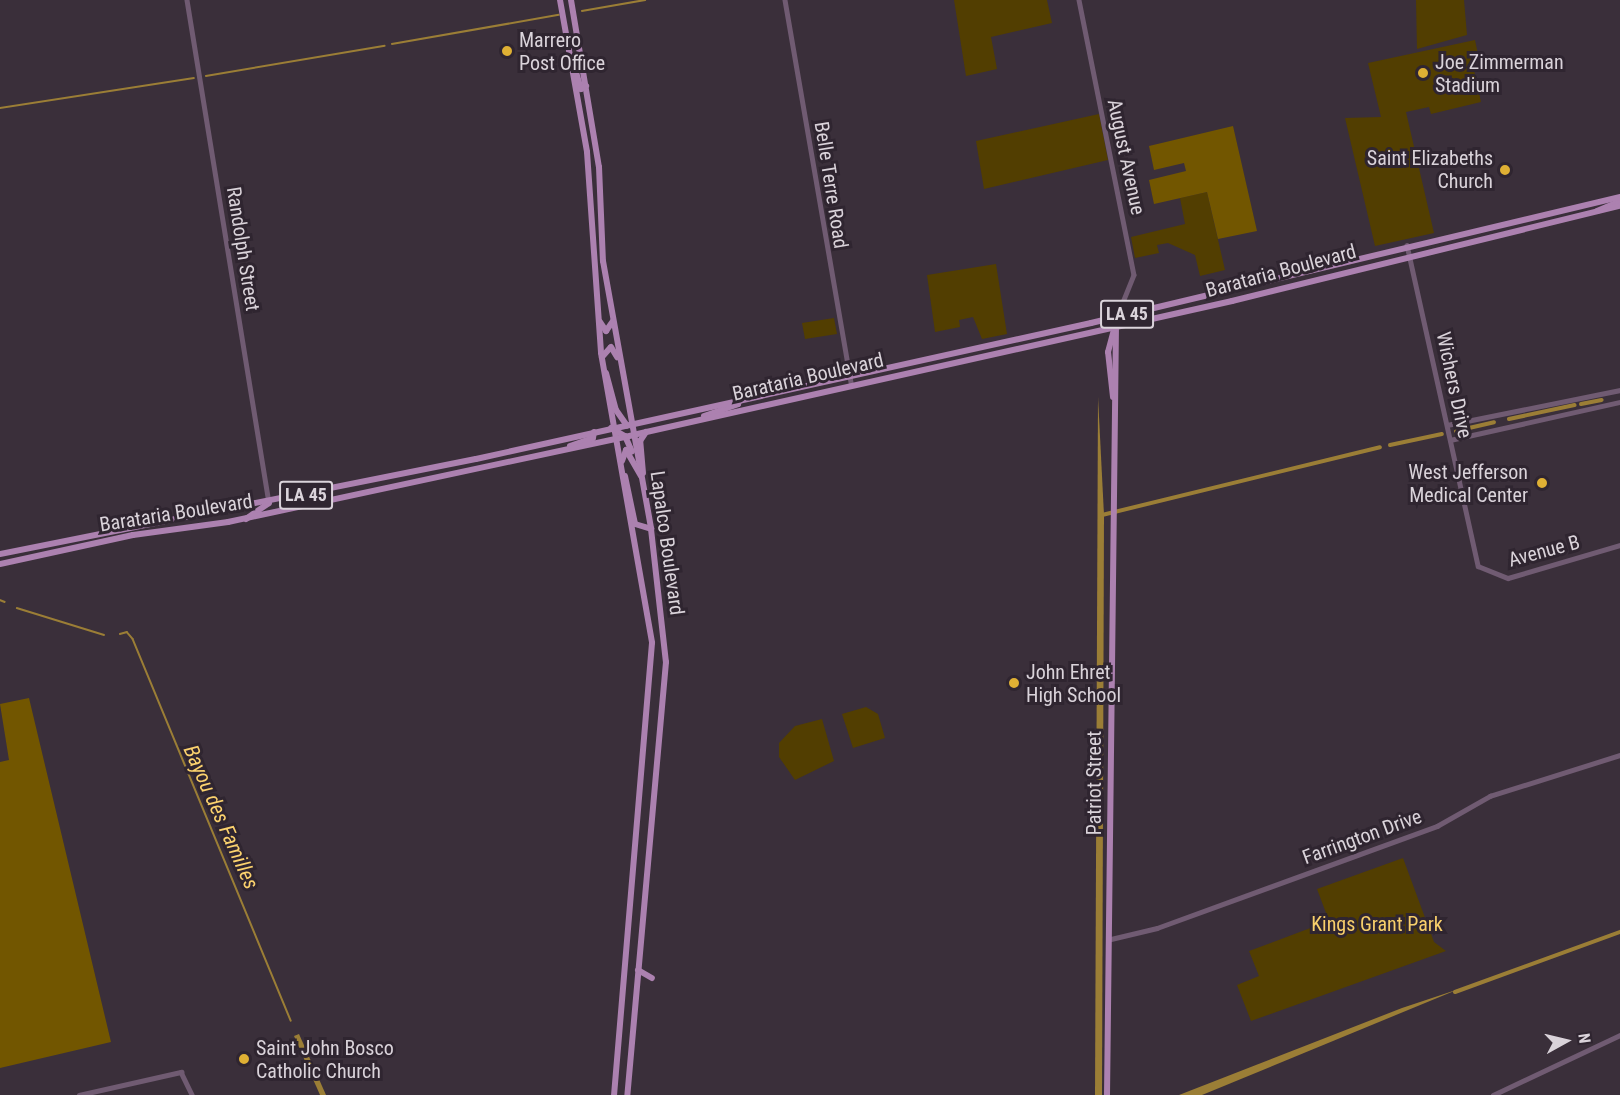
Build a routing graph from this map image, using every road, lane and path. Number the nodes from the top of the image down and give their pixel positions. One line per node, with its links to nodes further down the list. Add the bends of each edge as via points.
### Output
1 (186, 0): 65 (street, Randolph Street)
2 (560, 0): 6 (main road, Lapalco Boulevard)
3 (569, 0): 7 (main road, Lapalco Boulevard)
4 (785, 0): 26 (street, Belle Terre Road)
5 (1079, 0): 14 (street, August Avenue, via 1134,275)
6 (570, 57): 7 (main road, via 581,89); 13 (main road, Lapalco Boulevard, via 587,152)
7 (586, 86): 17 (main road, Lapalco Boulevard)
8 (1620, 199): 10 (main road); 11 (main road, Barataria Boulevard / LA 45)
9 (1620, 206): 10 (main road, Barataria Boulevard / LA 45)
10 (1597, 212): 12 (main road, Barataria Boulevard / LA 45)
11 (1407, 245): 12 (street, Wichers Drive); 15 (main road, Barataria Boulevard / LA 45)
12 (1409, 256): 18 (main road, Barataria Boulevard / LA 45); 39 (street, Wichers Drive)
13 (595, 295): 17 (main road, via 604,331); 23 (main road, Lapalco Boulevard)
14 (1125, 301): 15 (street); 16 (street, August Avenue)
15 (1140, 311): 16 (main road, Barataria Boulevard / LA 45)
16 (1117, 316): 18 (main road, Patriot Street); 21 (main road, Barataria Boulevard / LA 45)
17 (614, 319): 27 (main road, Lapalco Boulevard)
18 (1116, 327): 19 (main road, Barataria Boulevard / LA 45); 20 (main road, Patriot Street); 32 (main road, Patriot Street)
19 (1096, 331): 20 (main road); 24 (main road, Barataria Boulevard / LA 45)
20 (1109, 343): 32 (main road, Patriot Street)
21 (944, 353): 22 (main road, Barataria Boulevard / LA 45); 24 (main road)
22 (935, 355): 25 (main road); 26 (main road, Barataria Boulevard / LA 45)
23 (602, 363): 27 (main road, via 606,349 613,349); 30 (main road); 40 (main road, Lapalco Boulevard)
24 (934, 364): 25 (main road, Barataria Boulevard / LA 45)
25 (926, 366): 28 (main road, Barataria Boulevard / LA 45)
26 (847, 375): 28 (street); 31 (main road, Barataria Boulevard / LA 45)
27 (624, 380): 34 (main road, Lapalco Boulevard)
28 (848, 384): 36 (main road, Barataria Boulevard / LA 45)
29 (1620, 390): 39 (street)
30 (613, 397): 34 (main road, via 621,408); 41 (main road)
31 (749, 397): 33 (main road, Barataria Boulevard / LA 45); 36 (main road)
32 (1113, 398): 93 (main road, Patriot Street)
33 (740, 399): 37 (main road, Barataria Boulevard / LA 45); 38 (main road, via 738,405)
34 (627, 402): 41 (main road, Lapalco Boulevard)
35 (1620, 402): 46 (street)
36 (741, 410): 38 (main road, Barataria Boulevard / LA 45)
37 (687, 411): 41 (main road, Barataria Boulevard / LA 45); 42 (main road, via 653,422)
38 (704, 417): 42 (main road, Barataria Boulevard / LA 45)
39 (1447, 425): 46 (street, Wichers Drive)
40 (612, 428): 41 (main road, Barataria Boulevard / LA 45); 43 (main road, Barataria Boulevard / LA 45); 44 (main road); 45 (main road, Lapalco Boulevard)
41 (632, 429): 42 (main road, Barataria Boulevard / LA 45); 44 (main road, Barataria Boulevard / LA 45); 60 (main road, Lapalco Boulevard)
42 (650, 430): 60 (main road, via 639,441)
43 (594, 432): 47 (main road, Barataria Boulevard / LA 45); 49 (main road)
44 (625, 436): 45 (main road, Barataria Boulevard / LA 45); 57 (main road)
45 (615, 438): 49 (main road, Barataria Boulevard / LA 45); 55 (main road, Lapalco Boulevard)
46 (1450, 440): 78 (street, Wichers Drive)
47 (536, 445): 48 (main road, Barataria Boulevard / LA 45); 51 (main road)
48 (527, 447): 50 (main road, Barataria Boulevard / LA 45); 53 (main road)
49 (568, 448): 51 (main road, Barataria Boulevard / LA 45)
50 (486, 456): 52 (main road, Barataria Boulevard / LA 45); 54 (main road)
51 (527, 458): 53 (main road, Barataria Boulevard / LA 45)
52 (476, 459): 56 (main road); 58 (main road, Barataria Boulevard / LA 45)
53 (518, 459): 54 (main road, Barataria Boulevard / LA 45)
54 (478, 468): 56 (main road, Barataria Boulevard / LA 45)
55 (621, 469): 57 (main road, via 626,450); 64 (main road); 79 (main road, Lapalco Boulevard)
56 (468, 470): 61 (main road, Barataria Boulevard / LA 45)
57 (636, 470): 60 (main road)
58 (414, 471): 59 (main road, Barataria Boulevard / LA 45); 61 (main road)
59 (397, 475): 62 (main road); 63 (main road, Barataria Boulevard / LA 45)
60 (641, 476): 67 (main road, Lapalco Boulevard)
61 (399, 485): 62 (main road, Barataria Boulevard / LA 45)
62 (382, 489): 66 (main road, Barataria Boulevard / LA 45)
63 (329, 490): 65 (main road, Barataria Boulevard / LA 45); 66 (main road)
64 (630, 495): 67 (main road, via 639,522); 71 (main road, via 635,524)
65 (269, 503): 68 (main road); 69 (main road, Barataria Boulevard / LA 45)
66 (314, 503): 68 (main road, Barataria Boulevard / LA 45)
67 (648, 515): 71 (main road, Lapalco Boulevard)
68 (246, 519): 72 (main road, Barataria Boulevard / LA 45)
69 (185, 520): 70 (main road, Barataria Boulevard / LA 45); 72 (main road)
70 (152, 523): 73 (main road); 75 (main road, Barataria Boulevard / LA 45)
71 (651, 529): 80 (main road, Lapalco Boulevard)
72 (162, 531): 73 (main road, Barataria Boulevard / LA 45)
73 (133, 535): 77 (main road, Barataria Boulevard / LA 45)
74 (1620, 545): 78 (street, Avenue B, via 1508,578)
75 (16, 550): 76 (main road, Barataria Boulevard / LA 45); 77 (main road)
76 (0, 554)
77 (1, 564)
78 (1478, 566)
79 (652, 662): 80 (main road, via 659,661); 81 (main road, Lapalco Boulevard)
80 (665, 671): 82 (main road, Lapalco Boulevard)
81 (645, 752): 82 (main road); 84 (main road, Lapalco Boulevard)
82 (659, 752): 85 (main road, Lapalco Boulevard)
83 (1620, 755): 93 (street, Farrington Drive, via 1490,796 1437,826 1157,928)
84 (643, 774): 85 (main road); 87 (main road, Lapalco Boulevard)
85 (657, 775): 86 (main road, Lapalco Boulevard)
86 (652, 818): 87 (main road); 89 (main road, Lapalco Boulevard)
87 (640, 822): 88 (main road, Lapalco Boulevard)
88 (636, 867): 89 (main road); 90 (main road, Lapalco Boulevard)
89 (648, 868): 91 (main road, Lapalco Boulevard)
90 (633, 890): 91 (main road); 92 (main road, Lapalco Boulevard)
91 (644, 905): 92 (main road); 95 (main road, Lapalco Boulevard)
92 (632, 908): 94 (main road, Lapalco Boulevard)
93 (1111, 939): 105 (main road, Patriot Street)
94 (627, 957): 97 (main road, via 629,980); 99 (main road, Lapalco Boulevard)
95 (638, 970): 96 (main road); 97 (main road, Lapalco Boulevard)
96 (652, 978)
97 (638, 981): 98 (main road, Lapalco Boulevard)
98 (636, 990): 99 (main road); 104 (main road, Lapalco Boulevard)
99 (623, 998): 101 (main road, Lapalco Boulevard)
100 (1620, 1035): 106 (street)
101 (614, 1094)
102 (79, 1095): 103 (street, via 181,1072)
103 (192, 1095)
104 (627, 1095)
105 (1107, 1095)
106 (1493, 1095)

